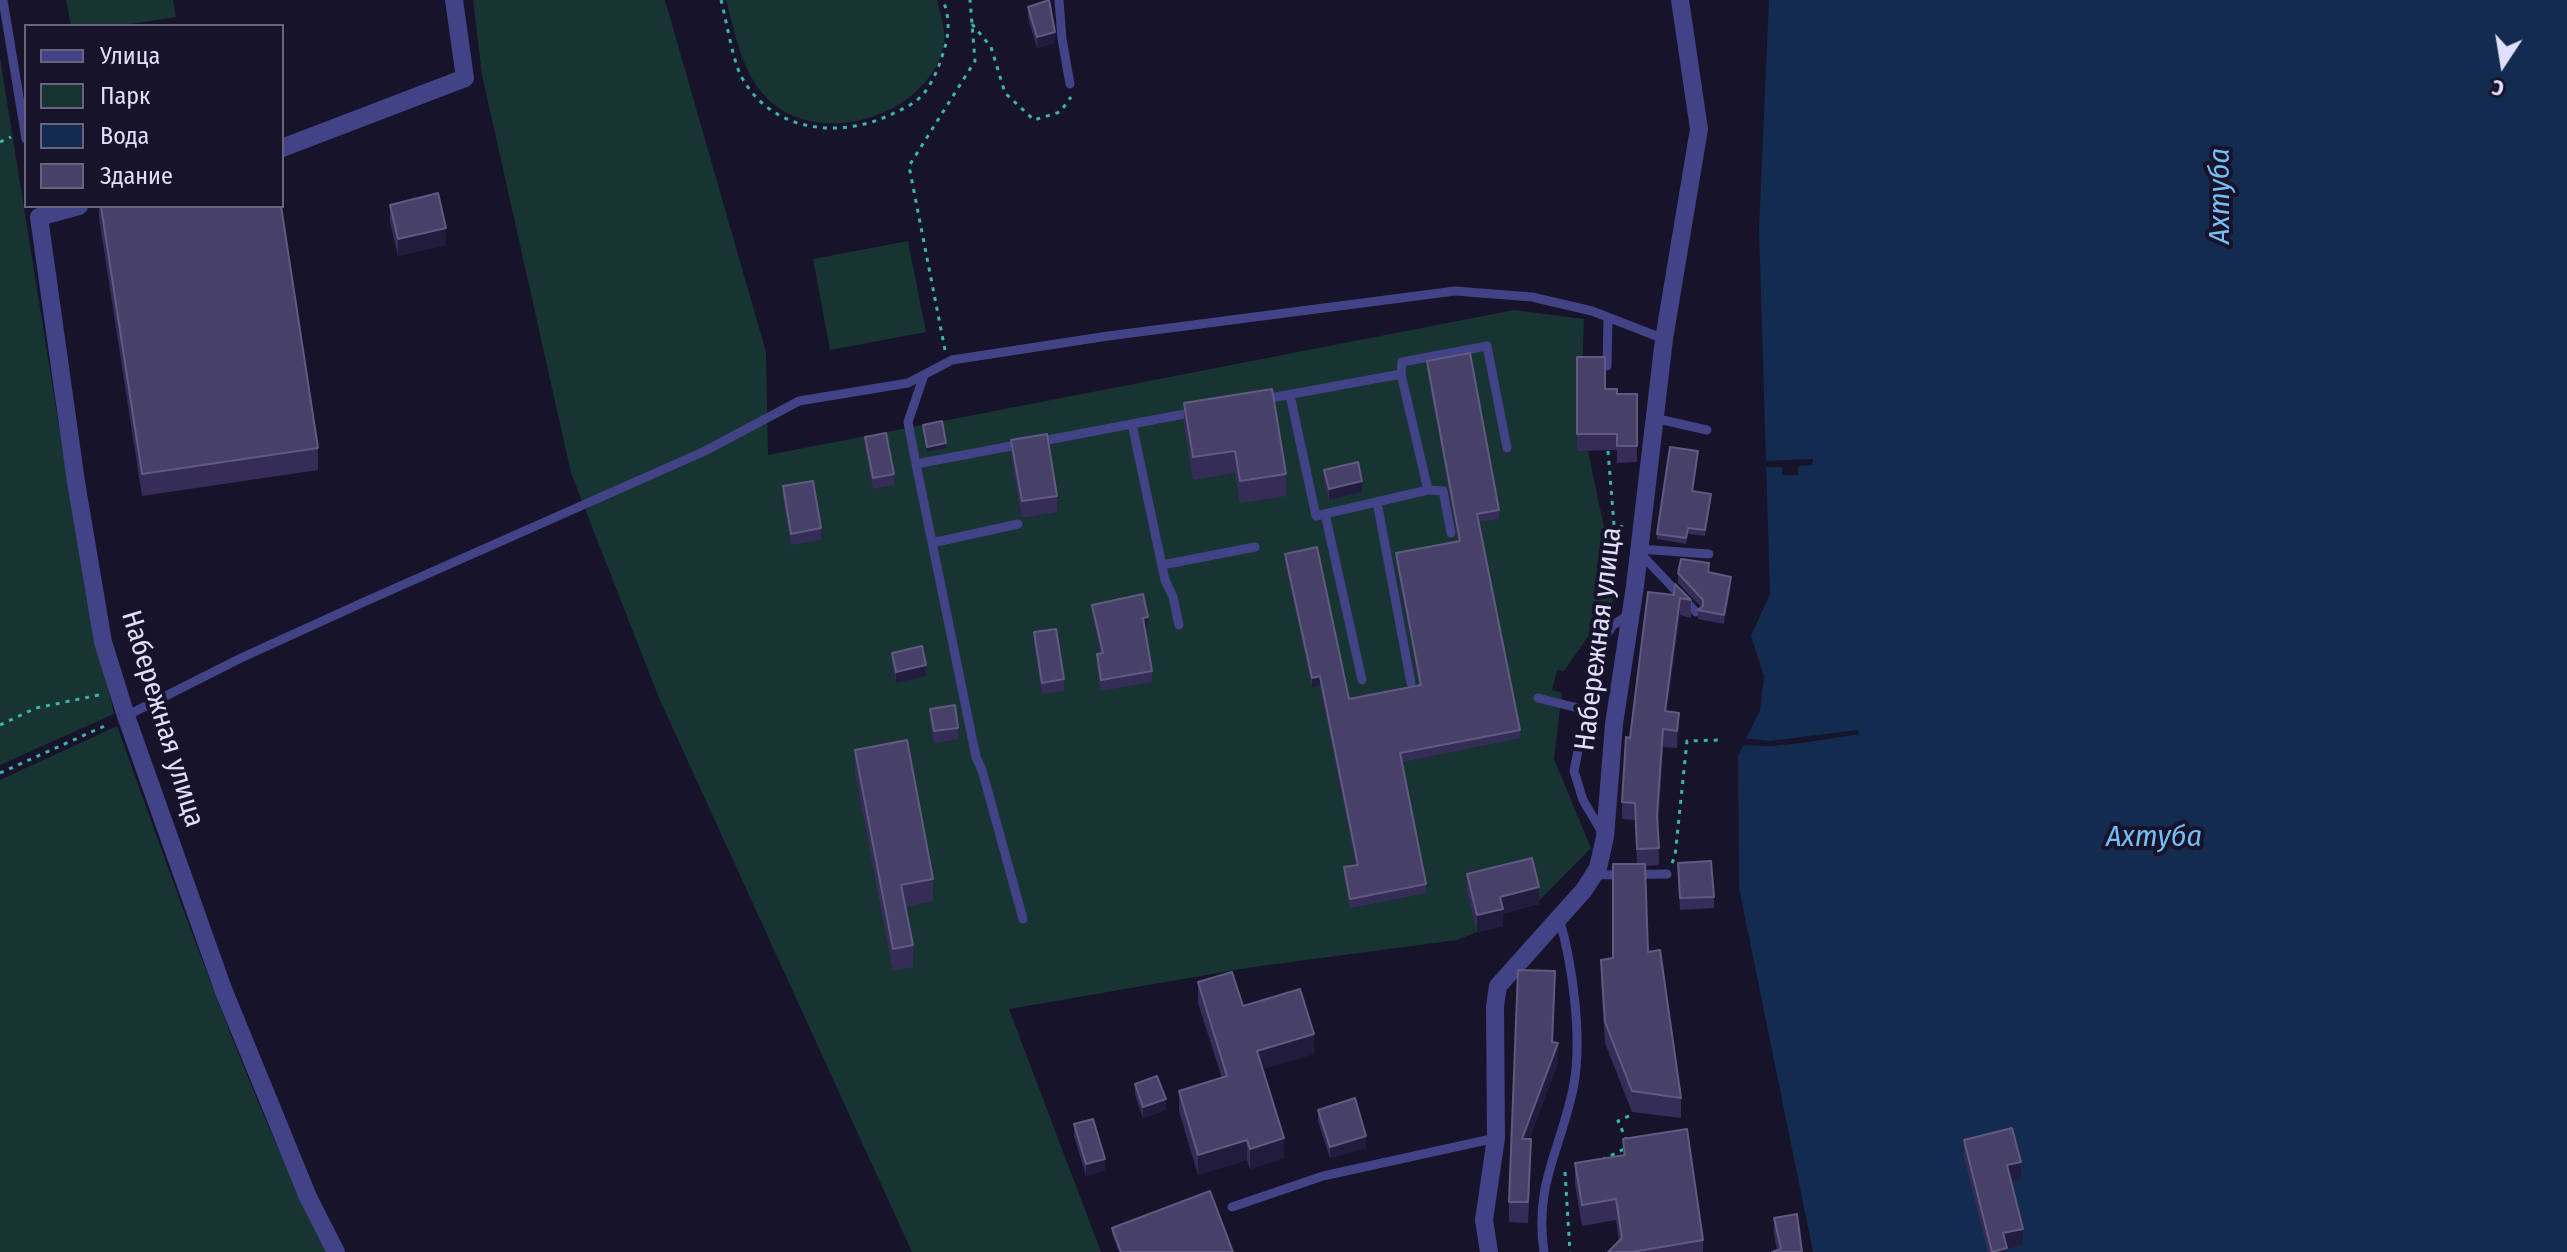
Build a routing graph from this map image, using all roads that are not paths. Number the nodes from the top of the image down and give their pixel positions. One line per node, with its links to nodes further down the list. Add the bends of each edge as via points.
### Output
1 (3, 0): 6 (lane)
2 (454, 0): 7 (street, via 465,78)
3 (1059, 0): 5 (lane)
4 (1680, 0): 11 (street, Набережная улица, via 1699,129)
5 (1070, 84)
6 (24, 127)
7 (284, 147)
8 (65, 208): 9 (street, Набережная улица)
9 (38, 212): 40 (street, Набережная улица, via 103,642)
10 (1608, 318): 11 (lane); 12 (lane); 14 (lane, via 1532,297 1455,291 1026,348 947,363)
11 (1664, 339): 18 (street, Набережная улица)
12 (1607, 366)
13 (1401, 374): 15 (lane); 21 (lane, via 1402,362 1487,346); 23 (lane)
14 (924, 375): 22 (lane, via 908,422); 40 (lane, via 908,383 799,401 705,451 350,608)
15 (1290, 395): 16 (lane); 25 (lane, via 1316,516)
16 (1261, 400)
17 (1203, 411): 19 (lane)
18 (1654, 418): 20 (lane); 29 (street, Набережная улица)
19 (1132, 424): 22 (lane); 32 (lane)
20 (1707, 430)
21 (1507, 448)
22 (916, 464): 28 (lane)
23 (1428, 490): 24 (lane); 27 (lane, via 1443,491)
24 (1377, 502): 25 (lane); 37 (lane)
25 (1325, 514): 36 (lane)
26 (1018, 524): 28 (lane)
27 (1451, 533)
28 (932, 543): 45 (lane, via 976,757)
29 (1640, 544): 31 (lane); 33 (lane); 34 (street, Набережная улица)
30 (1255, 547): 32 (lane)
31 (1709, 554)
32 (1162, 565): 35 (lane)
33 (1696, 612)
34 (1631, 613): 39 (lane, via 1612,626 1598,650); 41 (street, Набережная улица, via 1614,724)
35 (1179, 625)
36 (1362, 680)
37 (1411, 683)
38 (1538, 698): 39 (lane)
39 (1586, 710): 41 (lane, via 1574,771 1583,800)
40 (126, 716): 48 (street, Набережная улица, via 223,989 308,1197)
41 (1605, 837): 43 (street, Набережная улица)
42 (1667, 874): 43 (lane)
43 (1594, 875): 44 (street, Набережная улица)
44 (1559, 917): 46 (street, Набережная улица, via 1498,986); 50 (lane, via 1577,1019 1574,1088 1548,1172 1541,1214)
45 (1023, 919)
46 (1496, 1138): 47 (lane, via 1323,1176); 49 (street, Набережная улица, via 1484,1220)
47 (1232, 1207)
48 (336, 1252)
49 (1489, 1252)
50 (1544, 1252)

